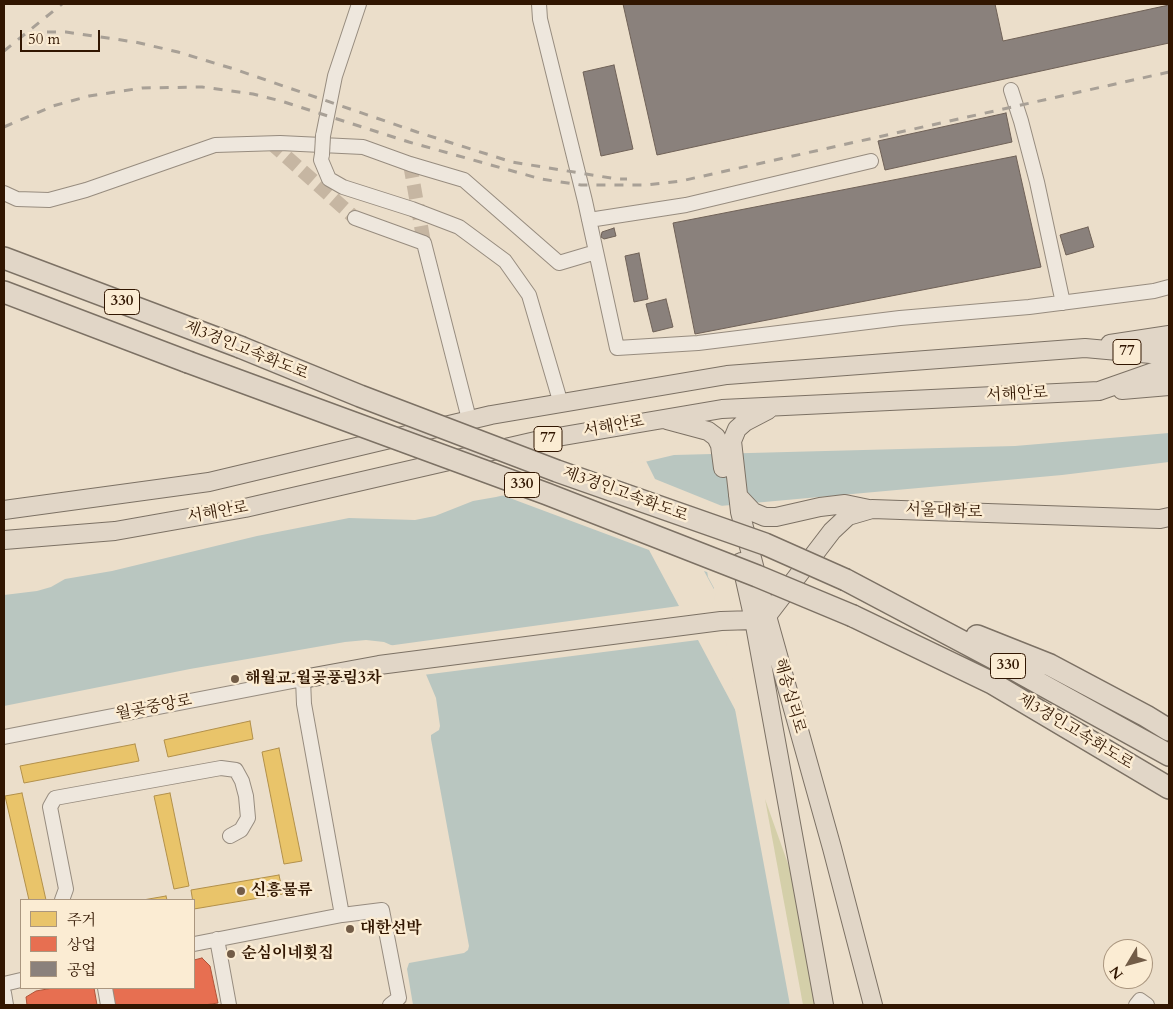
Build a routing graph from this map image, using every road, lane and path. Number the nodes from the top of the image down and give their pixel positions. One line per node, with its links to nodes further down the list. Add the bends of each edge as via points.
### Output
1 (359, 4): 19 (street, bridge, via 335,76 323,136 321,160 329,179 459,227 505,261 529,295)
2 (540, 4): 7 (street, via 540,19)
3 (1011, 90): 12 (street, via 1022,121)
4 (872, 162): 7 (street, via 686,205)
5 (4, 193): 8 (street, via 17,198 50,200 215,145 280,143 363,147 464,180 559,263)
6 (355, 218): 22 (street, via 424,243)
7 (589, 220): 8 (street)
8 (596, 252): 12 (street, via 617,348 698,343)
9 (4, 258): 28 (highway, 제3경인고속화도로 / 330, bridge, via 557,471 765,544)
10 (1169, 287): 12 (street)
11 (4, 292): 34 (highway, 제3경인고속화도로 / 330, bridge, via 547,494 852,616 992,683)
12 (1063, 302)
13 (1169, 335): 14 (main road)
14 (1084, 348): 15 (main road, 서해안로 / 77, via 1150,354); 19 (main road, 서해안로 / 77, via 727,375)
15 (1169, 351)
16 (1169, 369): 18 (main road, 서해안로 / 77)
17 (1169, 386): 18 (main road)
18 (1099, 391): 20 (main road, 서해안로 / 77)
19 (561, 404): 22 (main road, 서해안로 / 77)
20 (775, 406): 21 (main road, 서해안로 / 77, via 722,409); 23 (main road, 해송십리로, via 736,429 732,441)
21 (662, 418): 27 (main road, 서해안로 / 77, via 540,440 245,508 115,531); 29 (main road, 해송십리로, via 708,431 720,445 730,514)
22 (469, 419): 25 (main road, 서해안로 / 77, via 209,482)
23 (738, 496): 24 (main road, via 753,512 765,517 776,518 845,504); 29 (main road, 해송십리로)
24 (872, 509): 26 (main road, 서울대학로); 29 (main road, 서울대학로, via 848,516 832,531)
25 (4, 510)
26 (1169, 518)
27 (4, 540)
28 (872, 594): 31 (highway, via 1050,665); 33 (highway, 제3경인고속화도로 / 330)
29 (760, 618): 30 (main road, via 379,665); 48 (main road, 해송십리로); 49 (main road, 해송십리로, via 832,848)
30 (303, 679): 32 (street, 월곶중앙로); 37 (street, via 304,704)
31 (1169, 730)
32 (4, 737)
33 (1169, 755)
34 (1169, 788)
35 (230, 836): 36 (street, via 241,830 248,818 246,796 236,770 221,768 55,798 50,807 66,889)
36 (62, 899)
37 (342, 915): 38 (street); 47 (street, via 382,910 399,998)
38 (217, 939): 39 (street); 46 (street)
39 (195, 944)
40 (20, 980): 41 (street)
41 (4, 984)
42 (105, 989): 45 (street)
43 (4, 993): 44 (street)
44 (6, 1005)
45 (108, 1005)
46 (229, 1005)
47 (390, 1005)
48 (824, 1005)
49 (873, 1005)
50 (1136, 1005): 51 (street, via 1140,1000)
51 (1147, 1005)

